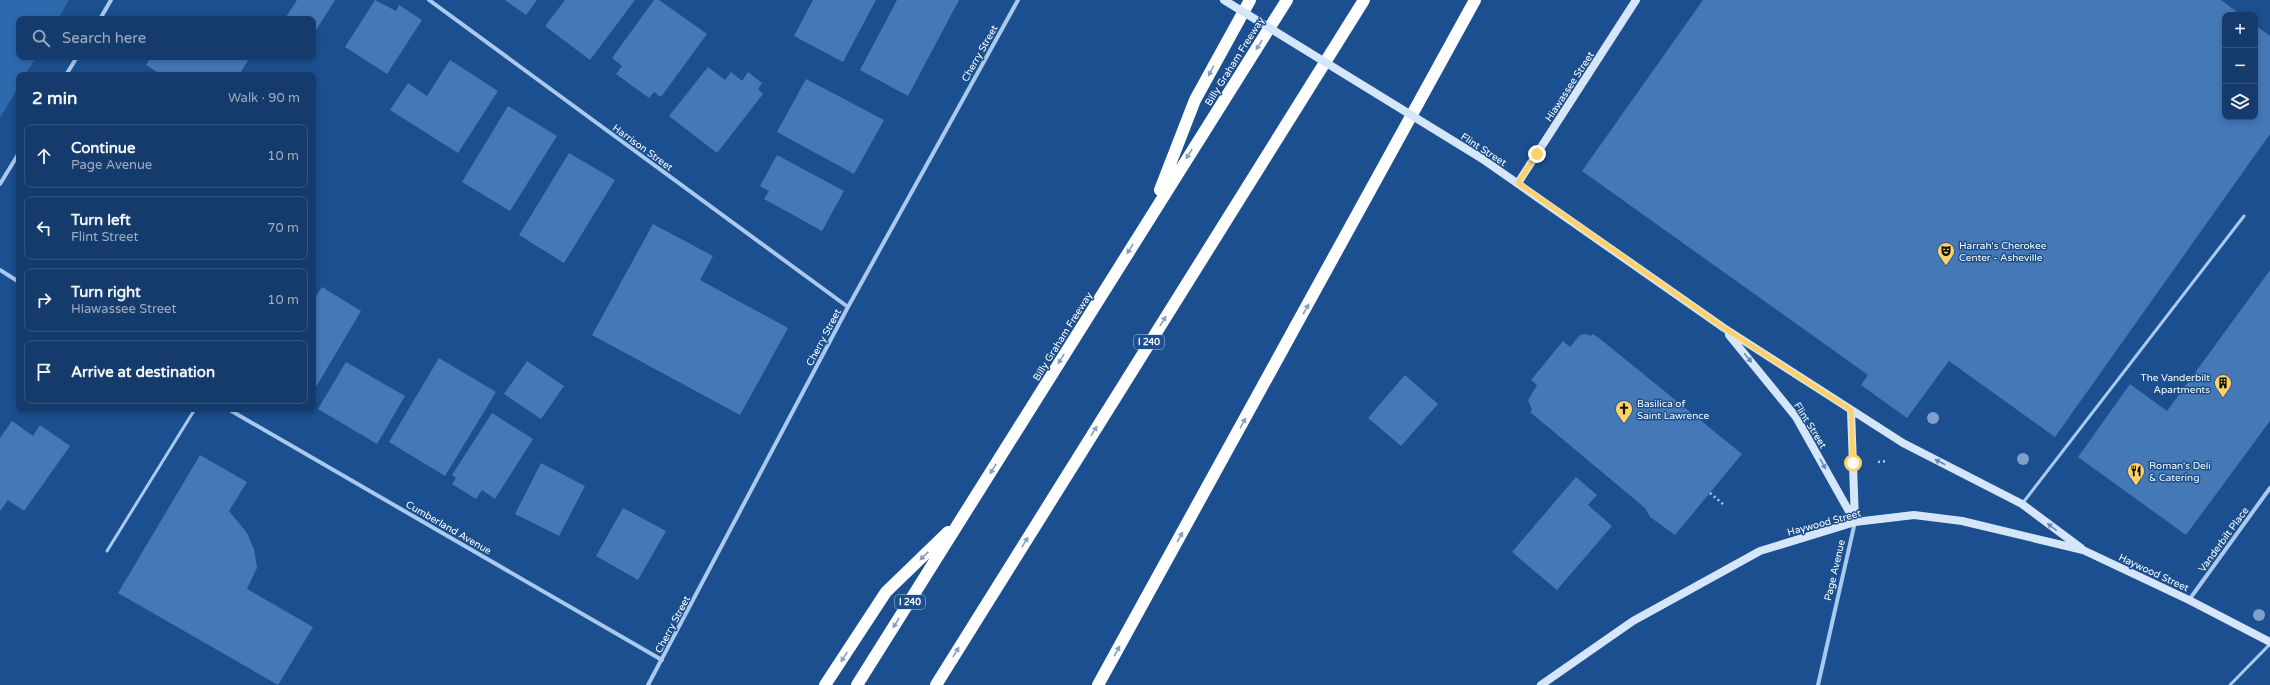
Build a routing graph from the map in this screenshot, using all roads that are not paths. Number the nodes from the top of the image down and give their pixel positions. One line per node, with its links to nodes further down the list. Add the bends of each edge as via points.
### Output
1 (112, 0): 10 (street)
2 (429, 0): 20 (street, Harrison Street)
3 (1018, 0): 20 (street, Cherry Street)
4 (1224, 0): 14 (street, Flint Street, bridge)
5 (1250, 0): 16 (highway, one-way to 16, via 1195,100)
6 (1288, 0): 16 (highway, Billy Graham Freeway / I 240, one-way to 16)
7 (1364, 0): 37 (highway, I 240, one-way to 7)
8 (1475, 0): 38 (highway, one-way to 8)
9 (1636, 0): 14 (street, Hiawassee Street)
10 (102, 16)
11 (75, 60): 12 (street)
12 (68, 72)
13 (16, 158): 15 (street)
14 (1518, 183): 21 (street, Flint Street)
15 (0, 184)
16 (1150, 216): 27 (highway, Billy Graham Freeway / I 240, one-way to 27)
17 (2244, 216): 26 (lane)
18 (0, 270): 19 (street)
19 (16, 280)
20 (848, 307): 33 (street, Cherry Street)
21 (1724, 328): 22 (street, Flint Street); 28 (street, Flint Street, one-way to 28, via 1796,417)
22 (1851, 410): 26 (street, Flint Street, one-way to 22, via 1903,443); 28 (street, Page Avenue)
23 (193, 412): 30 (lane)
24 (233, 412): 33 (street, Cumberland Avenue)
25 (2270, 488): 31 (street, Vanderbilt Place)
26 (2022, 504): 29 (street, Flint Street, one-way to 26)
27 (962, 519): 35 (highway, one-way to 35, via 886,592); 36 (highway, Billy Graham Freeway / I 240, one-way to 36)
28 (1855, 522): 29 (street, Haywood Street, via 1914,516 1948,520); 39 (street, Haywood Street, via 1760,550 1633,621); 40 (street, Page Avenue)
29 (2083, 550): 31 (street, Haywood Street)
30 (107, 551)
31 (2189, 600): 32 (street, Haywood Street)
32 (2270, 643): 41 (lane)
33 (662, 660): 34 (street, Cherry Street)
34 (648, 685)
35 (826, 685)
36 (857, 685)
37 (936, 685)
38 (1098, 685)
39 (1541, 685)
40 (1818, 685)
41 (2230, 685)

